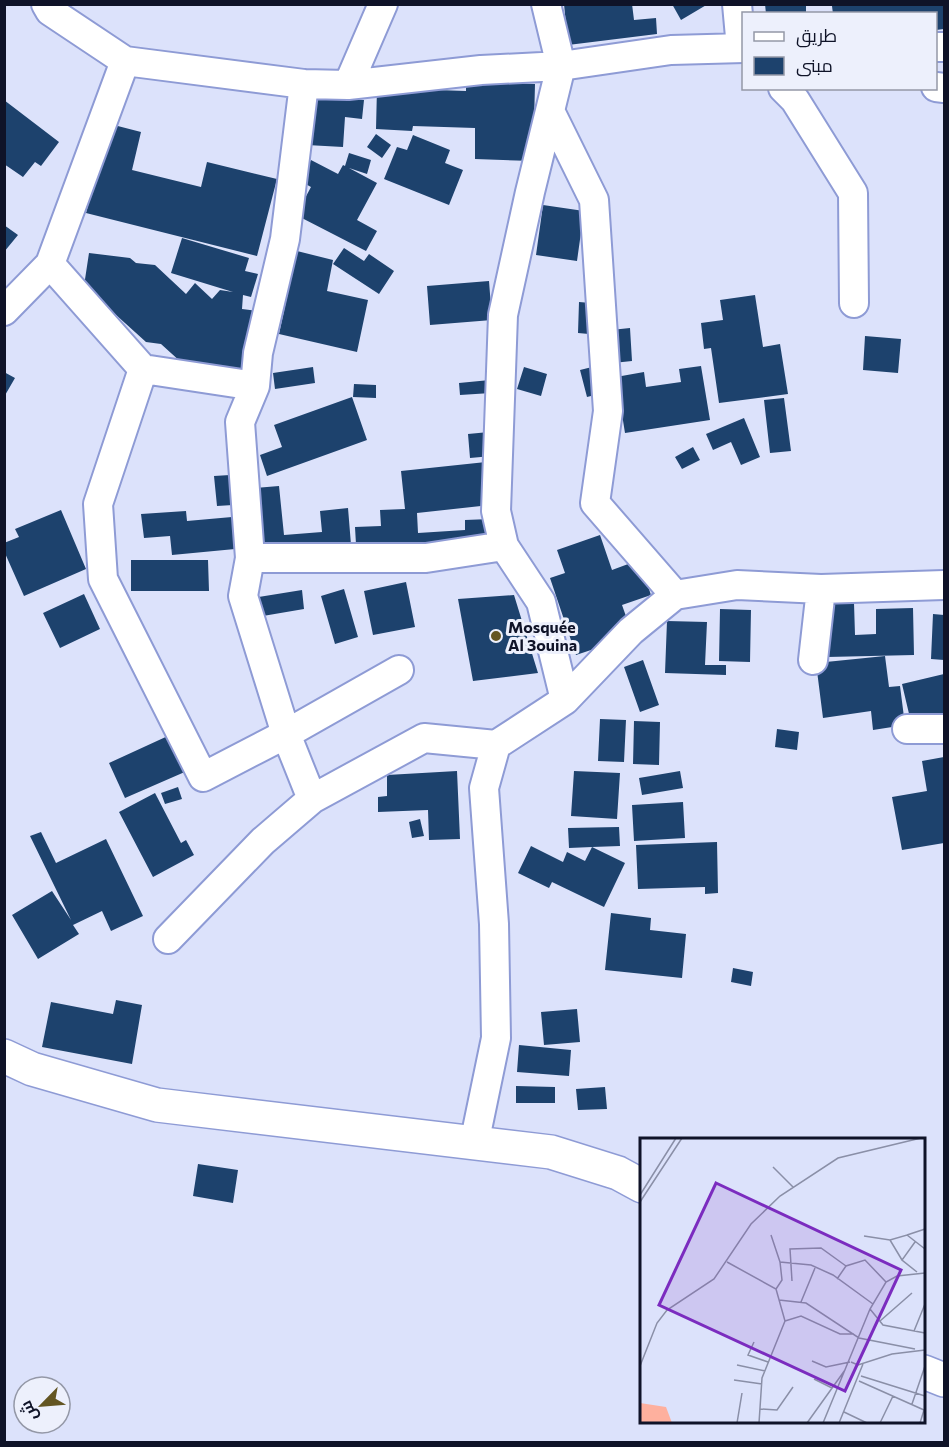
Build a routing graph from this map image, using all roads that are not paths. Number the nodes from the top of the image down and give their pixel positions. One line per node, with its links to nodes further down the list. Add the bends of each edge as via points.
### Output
1 (46, 4): 7 (street, via 50,11)
2 (383, 4): 10 (street)
3 (546, 4): 8 (street)
4 (737, 4): 5 (street)
5 (742, 42)
6 (742, 49): 8 (street, via 671,50)
7 (125, 61): 9 (street); 13 (street)
8 (561, 66): 10 (street, via 481,70); 12 (street)
9 (304, 84): 10 (street); 17 (street, via 285,239 258,353)
10 (348, 85)
11 (785, 90): 14 (street, via 853,193)
12 (550, 111): 18 (street, via 503,315 496,511); 22 (street, via 594,200 608,411 595,503)
13 (50, 264): 15 (street); 16 (street)
14 (854, 303)
15 (4, 311)
16 (143, 369): 17 (street); 28 (street, via 98,504 103,579 203,777)
17 (255, 386): 19 (street, via 240,422)
18 (504, 546): 19 (street, via 426,558); 25 (street, via 541,602)
19 (250, 558): 28 (street, via 243,596)
20 (945, 585): 21 (street)
21 (821, 589): 22 (street, via 737,585); 23 (street)
22 (675, 595): 25 (street, via 631,631)
23 (813, 660)
24 (399, 670): 28 (street)
25 (565, 700): 29 (street)
26 (907, 729): 27 (street)
27 (945, 729)
28 (286, 734): 30 (street)
29 (496, 745): 30 (street, via 424,738); 33 (street, via 484,788 494,924 496,1038)
30 (312, 799): 31 (street, via 263,842)
31 (168, 939)
32 (4, 1056): 33 (main road, via 32,1069 157,1105)
33 (474, 1144): 34 (main road, via 551,1152 618,1173)
34 (640, 1185)
35 (925, 1372): 36 (main road)
36 (945, 1380)

